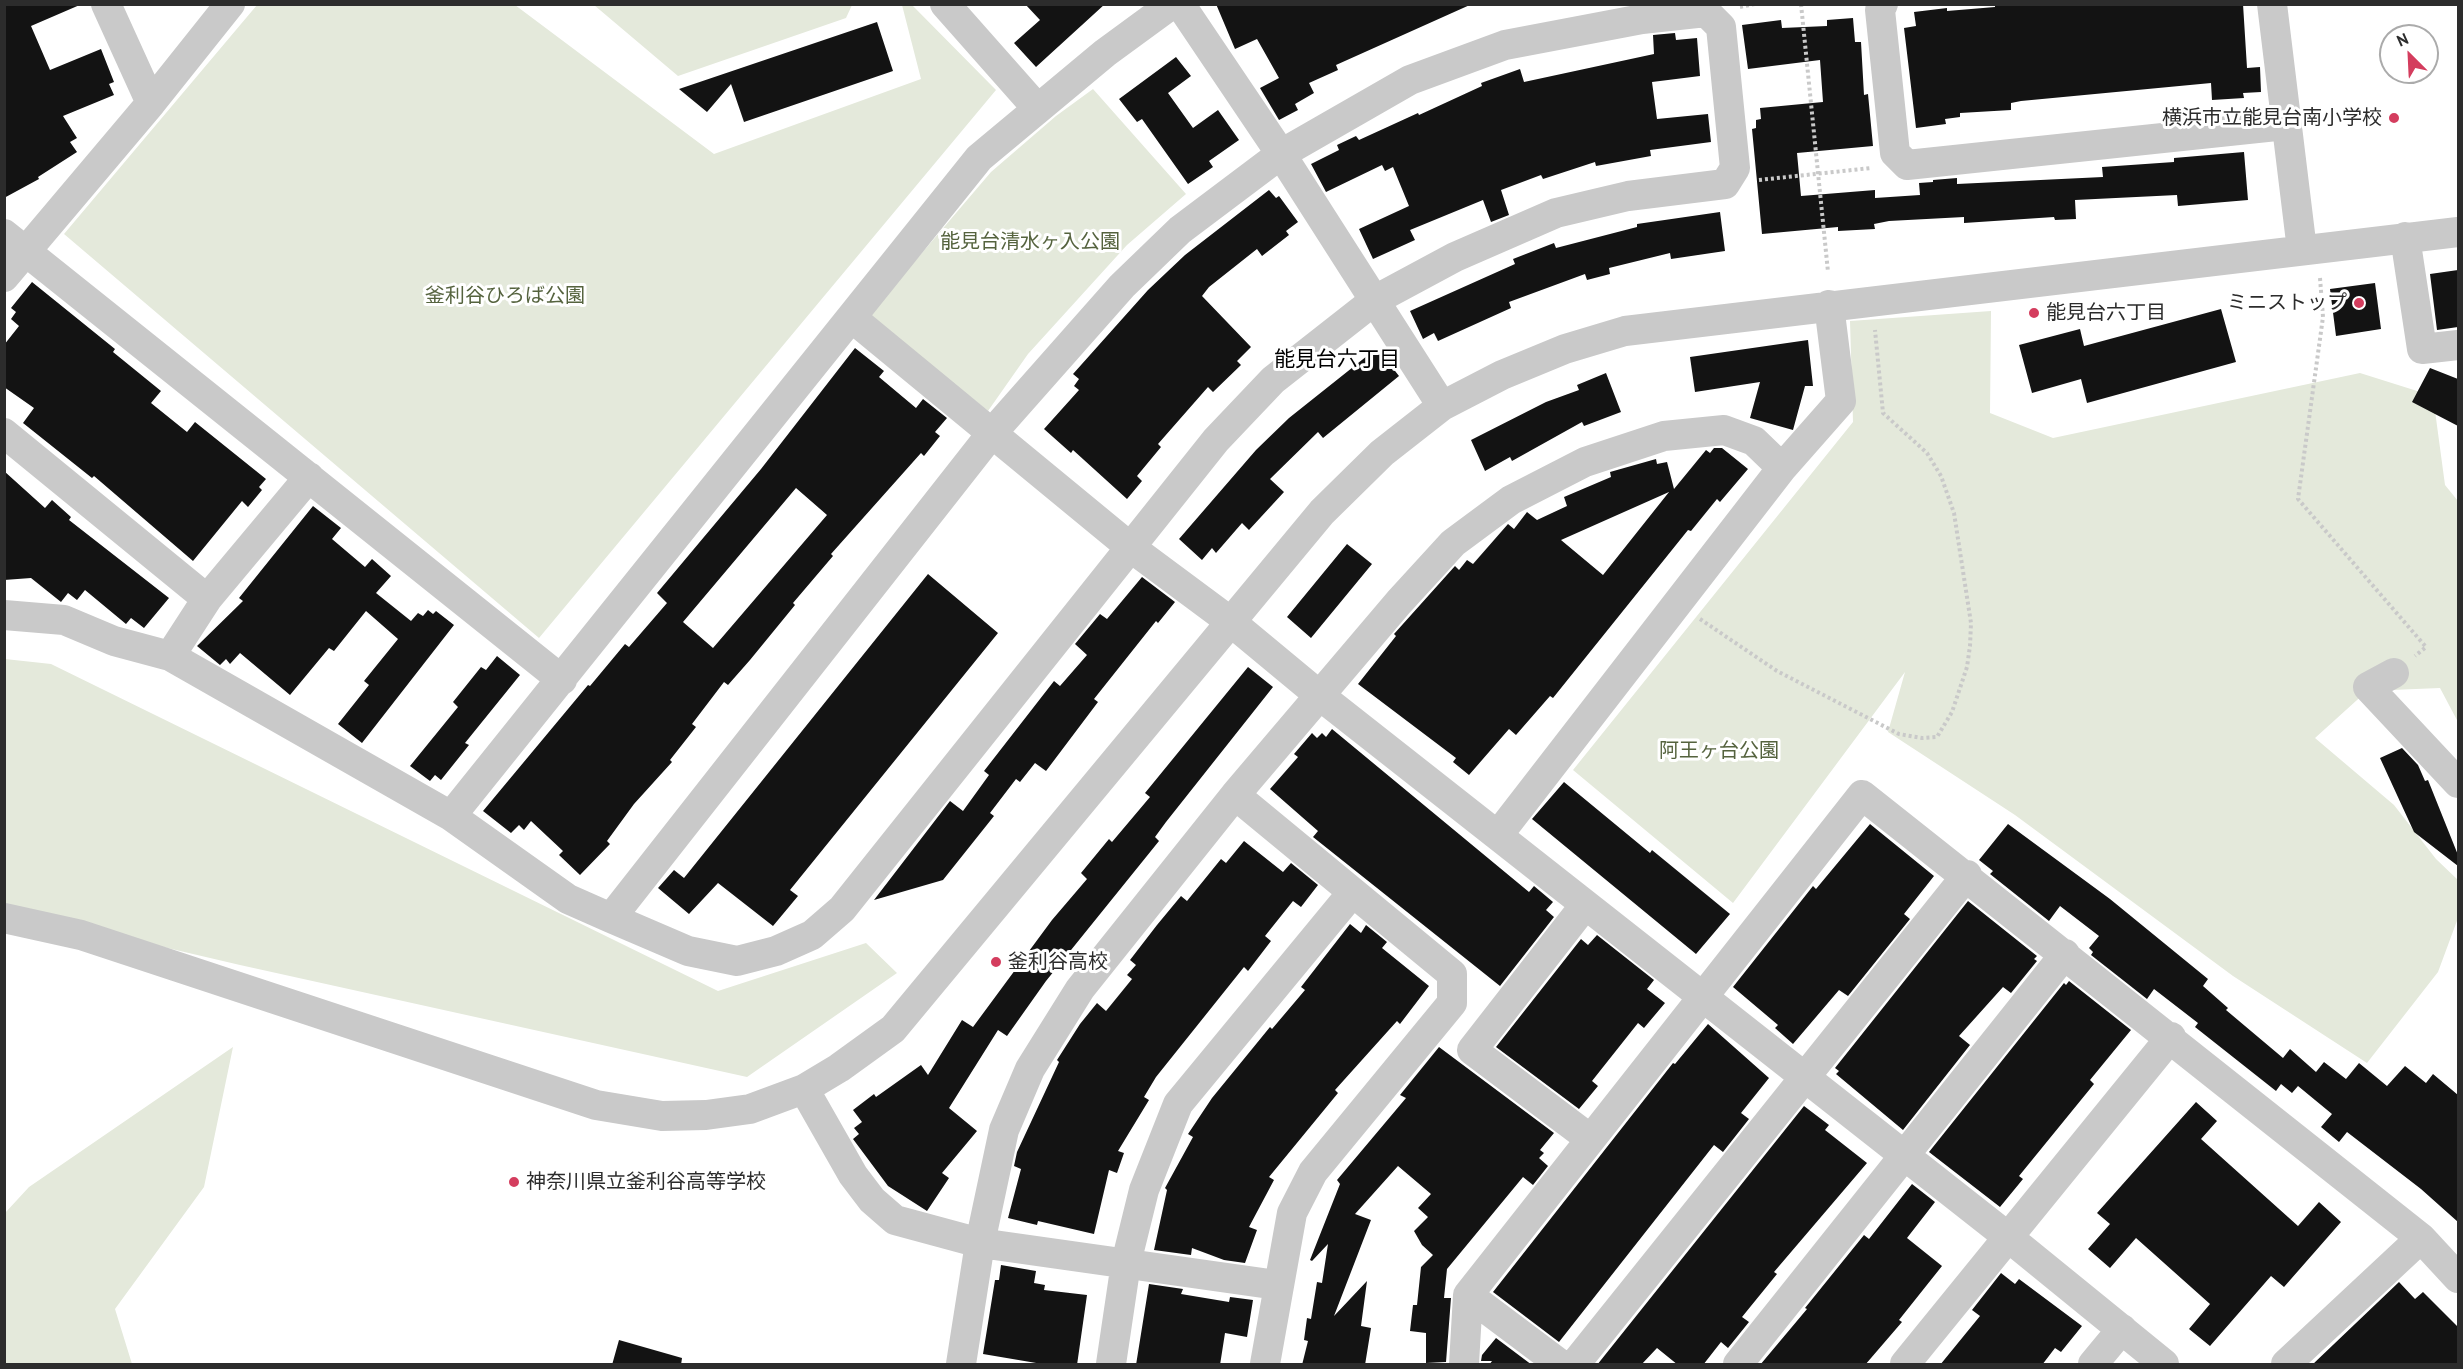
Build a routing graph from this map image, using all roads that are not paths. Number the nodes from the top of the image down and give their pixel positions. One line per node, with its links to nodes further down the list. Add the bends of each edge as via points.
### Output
1 (106, 4): 8 (street)
2 (230, 4): 8 (street)
3 (945, 4): 9 (street)
4 (1172, 4): 9 (street)
5 (1180, 4): 11 (street)
6 (1883, 4): 10 (street, via 1880,10 1895,153 1907,165)
7 (2272, 4): 10 (street)
8 (151, 103): 14 (street)
9 (1037, 108): 19 (street, via 979,158)
10 (2286, 125): 15 (street)
11 (1281, 154): 17 (street); 17 (street, via 1410,80 1505,45 1642,19 1706,12 1721,27 1735,168 1725,184 1628,195 1556,213 1455,257); 23 (street, via 1180,230 1122,286)
12 (2458, 231): 13 (street)
13 (2404, 237): 15 (street); 20 (street, via 2422,349)
14 (14, 243): 16 (street); 25 (street)
15 (2302, 249): 18 (street)
16 (4, 277)
17 (1375, 300): 21 (street); 26 (street, via 1273,380 1216,440)
18 (1829, 305): 21 (street, via 1625,331 1565,349); 24 (street, via 1841,401)
19 (852, 318): 23 (street); 32 (street)
20 (2458, 345)
21 (1442, 406): 29 (street, via 1382,453 1322,512)
22 (4, 433): 27 (street)
23 (992, 433): 26 (street); 42 (street)
24 (1782, 468): 33 (street, via 1754,441 1724,430 1664,436 1585,462 1511,500 1453,543); 37 (street)
25 (309, 477): 27 (street); 32 (street)
26 (1130, 547): 29 (street); 42 (street, via 842,909 812,935 776,951 736,961 688,951)
27 (207, 599): 30 (street)
28 (4, 615): 30 (street, via 64,620 114,641)
29 (1231, 622): 33 (street); 47 (street, via 893,1029)
30 (170, 656): 36 (street)
31 (2394, 673): 34 (street, via 2368,687)
32 (562, 680): 36 (street)
33 (1319, 695): 35 (street); 37 (street)
34 (2458, 783)
35 (1236, 795): 39 (street); 52 (street, via 1080,989 1030,1069 1004,1130)
36 (451, 816): 42 (street, via 568,899)
37 (1498, 835): 40 (street)
38 (1967, 875): 43 (street); 44 (street, via 1862,795); 46 (street)
39 (1352, 893): 53 (street, via 1178,1104 1144,1190); 55 (street, via 1452,974 1452,1003 1313,1172 1292,1213)
40 (1584, 905): 44 (street); 48 (street, via 1472,1050)
41 (4, 918): 47 (street, via 81,935 596,1105 662,1116 706,1115 750,1109)
42 (611, 918)
43 (2066, 954): 45 (street); 49 (street)
44 (1703, 998): 46 (street); 48 (street)
45 (2171, 1037): 50 (street); 51 (street)
46 (1806, 1078): 49 (street); 64 (street)
47 (804, 1089): 52 (street, via 853,1175 872,1200 895,1220)
48 (1589, 1138): 56 (street)
49 (1905, 1158): 50 (street); 65 (street)
50 (2008, 1237): 57 (street); 66 (street)
51 (2421, 1238): 54 (street); 58 (street)
52 (980, 1243): 53 (street); 59 (street)
53 (1126, 1263): 55 (street); 60 (street)
54 (2458, 1278)
55 (1277, 1285): 61 (street)
56 (1468, 1295): 62 (street); 63 (street)
57 (2121, 1329): 67 (street); 68 (street)
58 (2289, 1363)
59 (961, 1365)
60 (1111, 1365)
61 (1266, 1365)
62 (1464, 1365)
63 (1560, 1365)
64 (1575, 1365)
65 (1738, 1365)
66 (1905, 1365)
67 (2093, 1365)
68 (2164, 1365)

